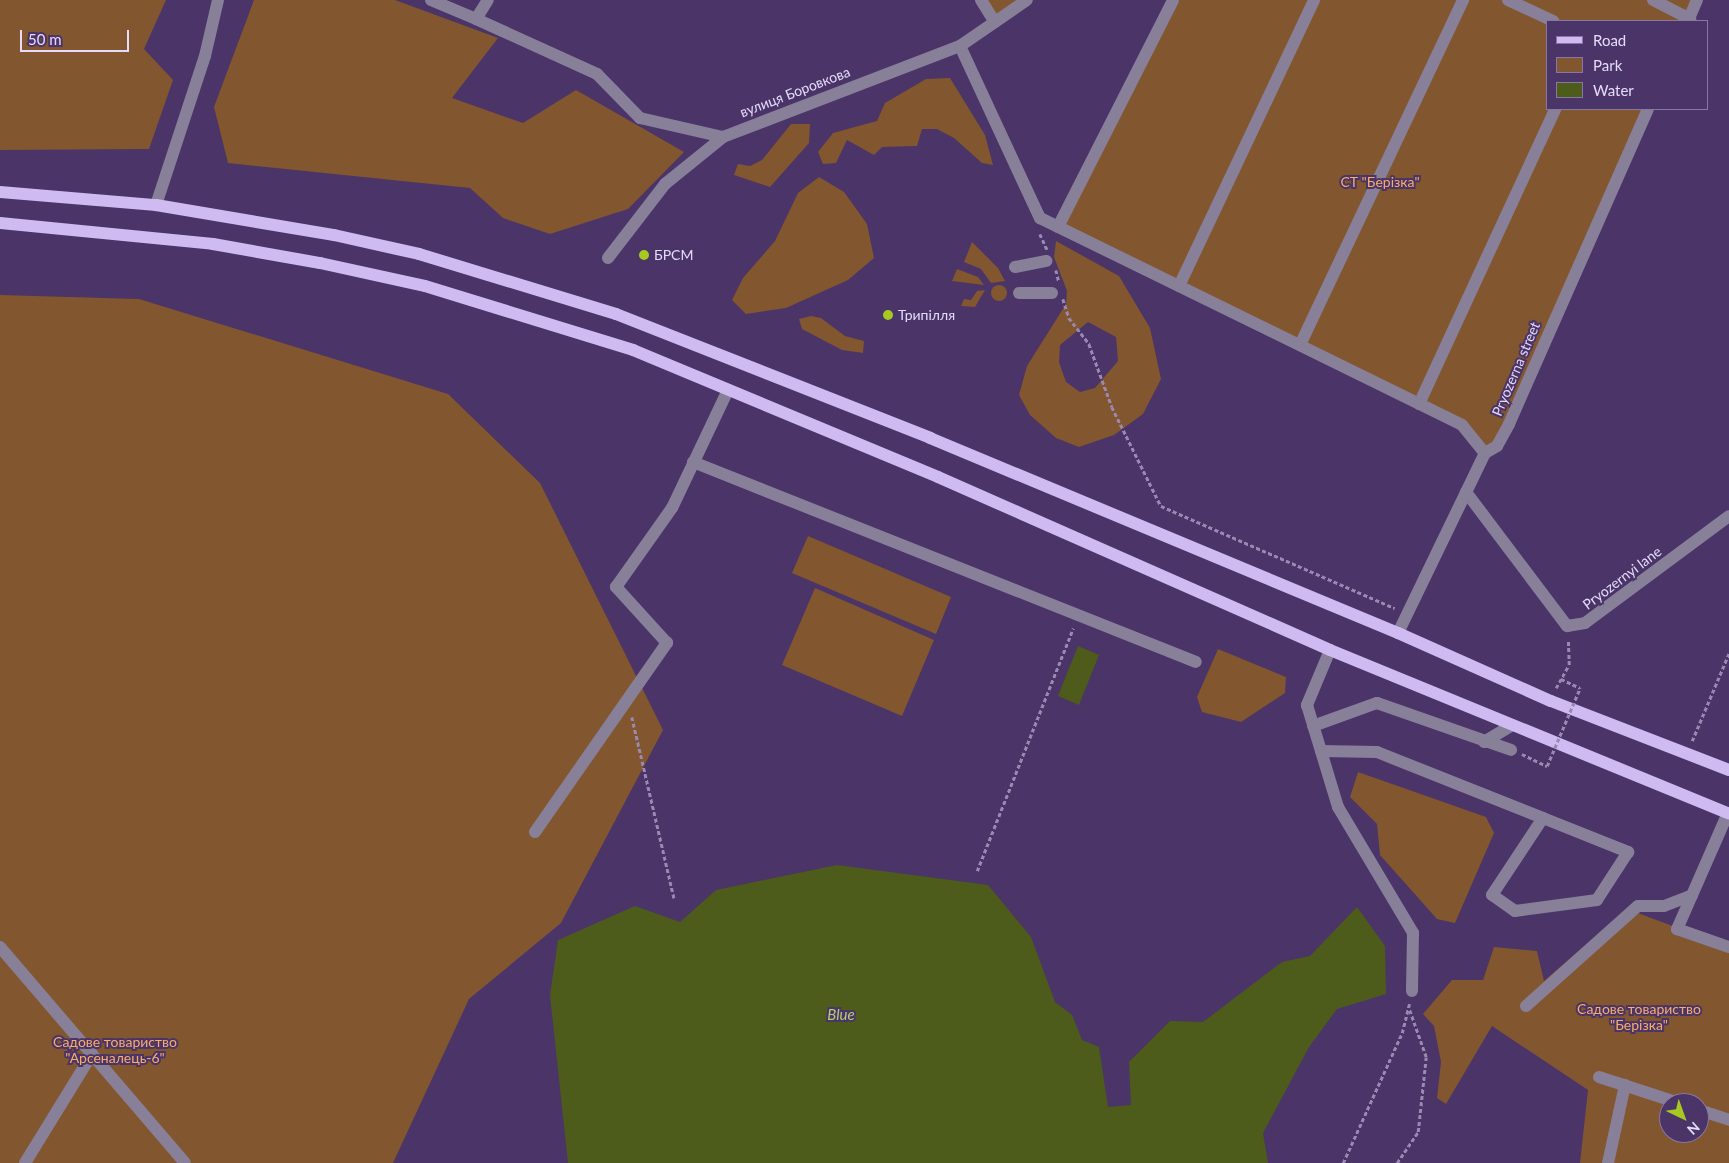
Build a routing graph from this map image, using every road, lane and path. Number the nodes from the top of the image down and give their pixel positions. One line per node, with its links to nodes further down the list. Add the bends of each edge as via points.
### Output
1 (218, 0): 21 (street, via 205,56)
2 (431, 0): 12 (street)
3 (488, 0): 12 (street)
4 (981, 0): 15 (street)
5 (1027, 0): 15 (street, вулиця Боровкова)
6 (1173, 0): 24 (street)
7 (1314, 0): 28 (street)
8 (1463, 0): 31 (street)
9 (1508, 0): 13 (street)
10 (1653, 0): 14 (street)
11 (1698, 0): 14 (street)
12 (476, 19): 19 (street, via 597,74 640,118)
13 (1551, 20)
14 (1689, 20)
15 (995, 22): 16 (street, вулиця Боровкова)
16 (960, 46): 19 (street, вулиця Боровкова); 22 (street)
17 (1556, 110): 33 (street)
18 (1648, 110): 34 (street, Pryozerna street, via 1509,424 1497,446)
19 (723, 136): 25 (street, вулиця Боровкова, via 665,184)
20 (0, 192): 21 (main road)
21 (156, 205): 41 (main road, via 419,254 616,314)
22 (1036, 211): 24 (street, via 1040,218); 26 (path, via 1036,224)
23 (0, 223): 32 (main road, via 213,244 425,286 633,350)
24 (1058, 228): 28 (street)
25 (608, 258)
26 (1050, 259): 27 (street); 29 (path)
27 (1015, 267)
28 (1179, 286): 31 (street)
29 (1058, 292): 30 (street); 38 (path, via 1161,506)
30 (1019, 293)
31 (1300, 345): 33 (street)
32 (728, 390): 35 (street); 42 (main road)
33 (1419, 404): 34 (street, via 1462,424)
34 (1486, 453): 36 (street, Pryozerna street)
35 (694, 462): 39 (street); 46 (street, via 672,508 616,587 668,643)
36 (1466, 492): 38 (street, Pryozerna street); 40 (street)
37 (1729, 516): 40 (street, Pryozernyi lane, via 1585,623)
38 (1408, 614): 41 (street, Pryozerna street)
39 (1078, 615): 44 (street); 58 (path)
40 (1567, 626): 45 (path, via 1569,664)
41 (1398, 633): 47 (main road)
42 (1330, 650): 48 (main road); 49 (street, via 1307,705)
43 (1729, 653): 53 (path)
44 (1196, 662)
45 (1561, 679): 47 (path); 51 (path, bridge, via 1580,688 1548,766)
46 (627, 698): 57 (street); 60 (path)
47 (1551, 701): 53 (main road)
48 (1512, 725): 50 (street); 55 (main road)
49 (1313, 726): 50 (street, via 1376,702 1435,720); 52 (street)
50 (1484, 742): 51 (street)
51 (1511, 750)
52 (1321, 751): 56 (street, via 1378,752); 63 (street, via 1338,807 1413,933)
53 (1687, 753): 54 (main road)
54 (1729, 770)
55 (1728, 813): 59 (street)
56 (1543, 818): 56 (street, via 1628,852 1597,900 1514,910 1492,895)
57 (534, 832)
58 (977, 870)
59 (1692, 895): 62 (street, via 1677,929); 64 (street, via 1664,906 1638,906)
60 (674, 898)
61 (0, 947): 66 (street)
62 (1729, 947)
63 (1412, 991): 65 (path)
64 (1526, 1006)
65 (1408, 1008): 74 (path, via 1402,1033); 75 (path, via 1426,1057 1418,1132)
66 (92, 1054): 72 (street); 73 (street)
67 (1599, 1077): 68 (street)
68 (1625, 1085): 69 (street); 76 (street)
69 (1659, 1097)
70 (1709, 1113): 71 (street)
71 (1729, 1120)
72 (25, 1163)
73 (185, 1163)
74 (1343, 1163)
75 (1397, 1163)
76 (1608, 1163)

